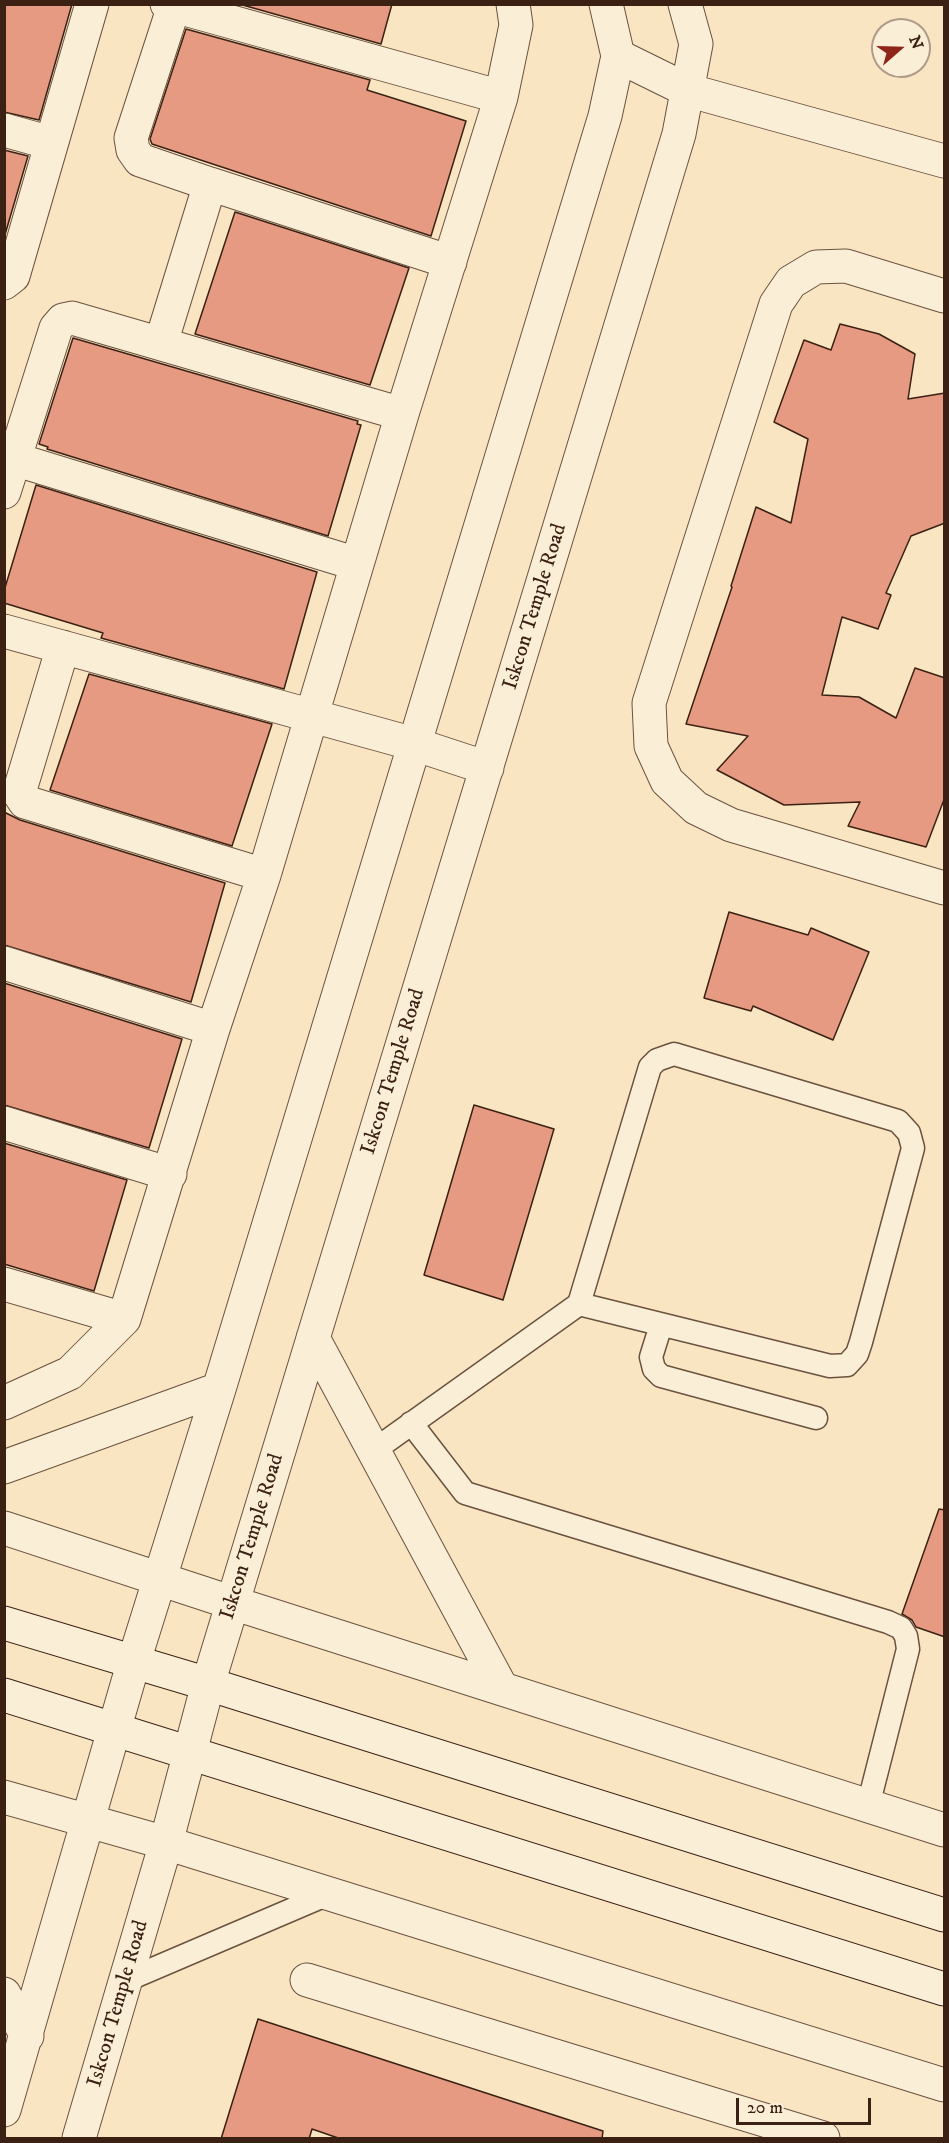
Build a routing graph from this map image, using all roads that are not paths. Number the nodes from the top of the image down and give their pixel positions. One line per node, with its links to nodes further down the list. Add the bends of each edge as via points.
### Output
1 (92, 4): 10 (street)
2 (513, 4): 8 (street, via 516,26)
3 (606, 4): 6 (street)
4 (686, 4): 7 (street, Iskcon Temple Road, via 696,44)
5 (171, 5): 8 (street); 12 (street, via 132,138 133,150 140,160)
6 (618, 56): 7 (street); 24 (street, via 604,116)
7 (687, 90): 11 (street); 25 (street, Iskcon Temple Road, via 675,145)
8 (501, 97): 13 (street)
9 (4, 130): 10 (street)
10 (51, 144): 14 (street, via 13,276)
11 (945, 160)
12 (210, 184): 13 (street); 16 (street)
13 (450, 262): 17 (street)
14 (4, 283)
15 (945, 296): 28 (street, via 846,266 816,267 791,282 776,304 649,703 651,746 667,781 696,808 731,825)
16 (161, 343): 17 (street); 18 (street, via 81,320 63,320 56,328)
17 (402, 414): 20 (street)
18 (14, 459): 19 (street); 20 (street)
19 (4, 492)
20 (357, 564): 23 (street)
21 (4, 631): 22 (street)
22 (63, 646): 23 (street); 26 (street)
23 (311, 715): 24 (street); 27 (street)
24 (414, 744): 25 (street); 38 (street)
25 (487, 768): 37 (street, Iskcon Temple Road)
26 (12, 790): 27 (street, via 25,802)
27 (264, 875): 30 (street)
28 (945, 888)
29 (4, 963): 30 (street)
30 (213, 1029): 32 (street)
31 (4, 1123): 32 (street)
32 (170, 1174): 35 (street)
33 (4, 1284): 35 (street)
34 (579, 1304): 36 (lane); 36 (lane, via 650,1067 657,1060 674,1054 898,1121 909,1133 913,1148 895,1216 861,1342 847,1365 830,1366); 41 (lane)
35 (124, 1319): 39 (street, via 70,1373)
36 (661, 1325): 40 (lane, via 651,1357 661,1376)
37 (313, 1338): 42 (street); 46 (street, Iskcon Temple Road)
38 (219, 1389): 43 (street); 45 (street)
39 (4, 1403)
40 (816, 1418)
41 (411, 1423): 42 (lane); 55 (lane, via 465,1493 901,1628 908,1649)
42 (373, 1450): 50 (street)
43 (4, 1467)
44 (4, 1528): 45 (street)
45 (161, 1578): 46 (street); 48 (street)
46 (233, 1603): 49 (street, Iskcon Temple Road); 50 (street)
47 (4, 1623): 48 (street)
48 (134, 1662): 49 (street); 52 (street)
49 (208, 1684): 53 (street, Iskcon Temple Road); 60 (street)
50 (501, 1689): 55 (street)
51 (4, 1695): 52 (street)
52 (114, 1728): 53 (street); 56 (street)
53 (189, 1753): 58 (street, Iskcon Temple Road); 63 (street)
54 (4, 1797): 56 (street)
55 (868, 1806): 57 (street)
56 (87, 1820): 58 (street); 65 (street)
57 (945, 1830)
58 (166, 1843): 59 (street); 61 (street, Iskcon Temple Road)
59 (326, 1894): 61 (lane); 66 (street)
60 (945, 1915)
61 (127, 1980): 68 (street, Iskcon Temple Road)
62 (307, 1980): 69 (street)
63 (945, 1989)
64 (4, 1994): 65 (street)
65 (27, 2036): 67 (street)
66 (945, 2085)
67 (4, 2110)
68 (79, 2139)
69 (823, 2139)

